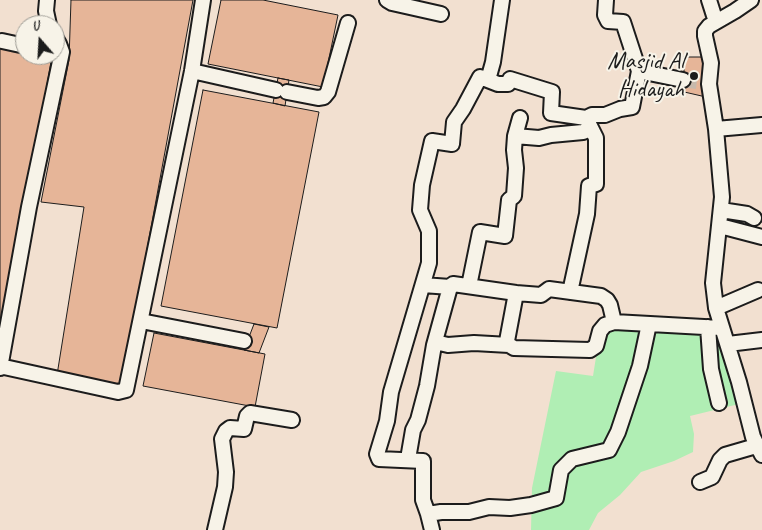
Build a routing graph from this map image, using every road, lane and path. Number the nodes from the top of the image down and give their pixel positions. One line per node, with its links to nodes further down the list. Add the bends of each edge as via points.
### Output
1 (47, 0): 9 (street)
2 (203, 0): 15 (street)
3 (387, 0): 8 (street)
4 (502, 0): 17 (street)
5 (606, 0): 16 (street, via 605,15 608,21 623,22)
6 (709, 0): 10 (street)
7 (751, 0): 10 (street)
8 (441, 14)
9 (47, 15)
10 (716, 22): 22 (street, via 705,31 711,63 707,84)
11 (348, 23): 15 (street, via 324,97)
12 (2, 41): 13 (street)
13 (15, 44)
14 (56, 65): 45 (street)
15 (192, 71): 35 (street)
16 (639, 72): 18 (street); 20 (street, via 632,107 605,115 592,115)
17 (488, 80): 20 (street, via 508,84 510,78 552,92 551,113); 28 (street, via 480,77 454,122 452,144 432,140 420,210 429,231 429,263)
18 (683, 80)
19 (520, 118): 23 (street)
20 (588, 124): 23 (street, via 583,132 539,138); 32 (street, via 596,138 596,184 589,186 587,214)
21 (762, 125): 22 (street)
22 (716, 129): 24 (street)
23 (515, 136): 29 (street, via 514,196 509,200 505,236 480,232)
24 (721, 210): 25 (street); 26 (street)
25 (754, 218)
26 (720, 226): 27 (street); 34 (street, via 713,282)
27 (762, 237)
28 (423, 285): 30 (street); 49 (street, via 391,392 377,454 379,459)
29 (469, 286): 30 (street, via 452,284); 33 (street)
30 (450, 287): 42 (street)
31 (758, 290): 34 (street)
32 (570, 292): 33 (street, via 549,289 541,294); 36 (street, via 601,296 607,300)
33 (516, 293): 44 (street)
34 (716, 308): 39 (street)
35 (141, 321): 41 (street); 45 (street, via 128,386 123,392)
36 (614, 322): 37 (street); 44 (street, via 600,330 596,346 590,350 514,348)
37 (649, 324): 38 (street); 51 (street, via 640,366 609,450 572,459 562,470 556,498 510,508 489,507 468,512)
38 (708, 327): 39 (street); 46 (street, via 711,370)
39 (722, 328): 43 (street)
40 (762, 340): 43 (street)
41 (244, 341)
42 (434, 342): 44 (street); 49 (street)
43 (728, 344): 48 (street)
44 (509, 345)
45 (0, 367)
46 (719, 404)
47 (292, 420): 52 (street, via 250,413 244,429 230,428 226,431 222,440 225,486)
48 (759, 450): 50 (street, via 725,455 712,477)
49 (408, 460): 51 (street, via 423,461 423,500)
50 (700, 482)
51 (428, 514): 53 (street)
52 (215, 530)
53 (432, 530)

